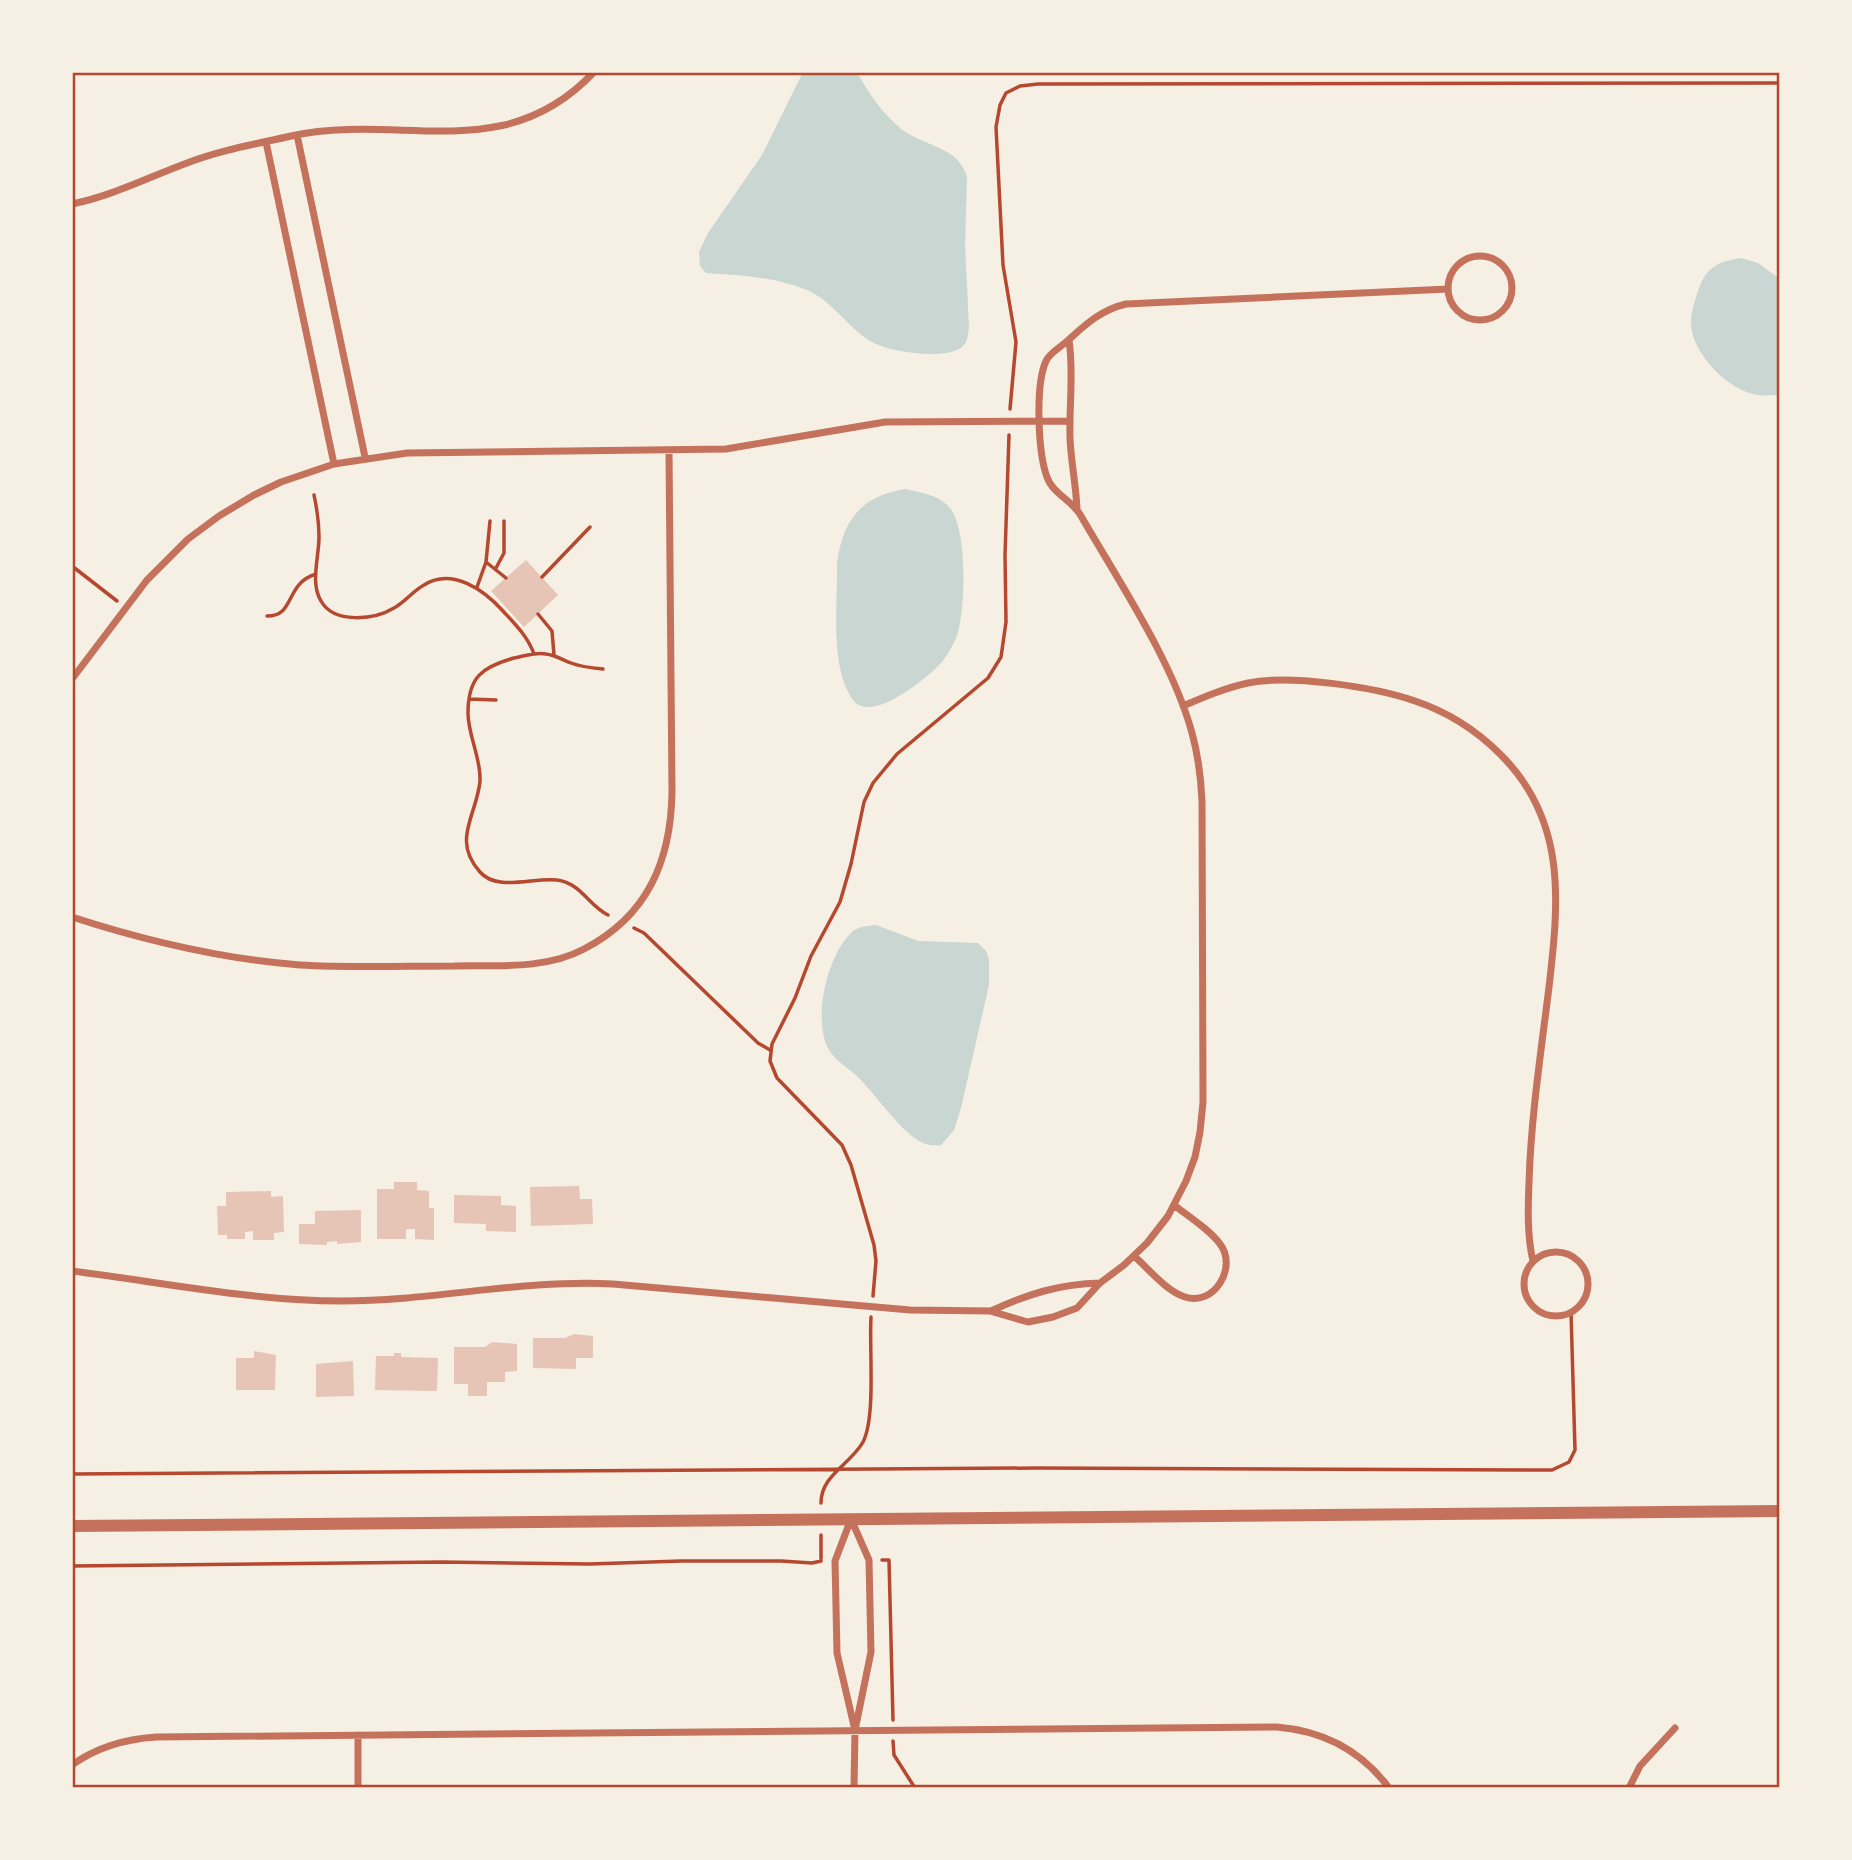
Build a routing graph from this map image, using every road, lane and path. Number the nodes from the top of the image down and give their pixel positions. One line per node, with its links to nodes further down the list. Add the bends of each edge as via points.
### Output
1 (594, 72): 3 (street, via 552,105 492,128 463,132 343,129)
2 (1780, 83): 8 (path, via 1038,84 1012,89 1000,105 996,136 1003,265 1016,342)
3 (296, 135): 4 (street); 13 (street)
4 (266, 142): 5 (street, via 206,156); 14 (street)
5 (72, 205)
6 (1448, 289): 6 (street, via 1454,268 1482,256 1502,264 1512,282 1503,312 1483,320 1473,320 1455,308); 7 (street, via 1134,302 1104,312)
7 (1069, 340): 9 (street, via 1047,359); 10 (street, via 1073,366)
8 (1010, 400)
9 (1040, 421): 10 (street); 12 (street, via 885,422 739,448); 16 (street, via 1049,484)
10 (1070, 421): 16 (street)
11 (1009, 446): 40 (path, via 1006,622 1001,657 988,678 897,754 873,783 864,802 841,902 811,956)
12 (669, 451): 13 (street, via 434,452); 38 (street, via 670,827 653,882 603,937 576,953 532,964 316,965 204,953)
13 (365, 457): 14 (street)
14 (334, 464): 27 (street, via 272,486 219,516 166,559)
15 (314, 495): 23 (path, via 319,538)
16 (1077, 509): 36 (street, via 1156,648)
17 (490, 521): 20 (path)
18 (504, 521): 22 (path, via 504,554)
19 (590, 527): 24 (path)
20 (486, 562): 22 (path); 26 (path)
21 (72, 566): 27 (path)
22 (496, 568): 25 (path)
23 (316, 574): 26 (path, via 323,604 335,614 349,617 389,611 437,579); 29 (path, via 298,582 283,611)
24 (542, 577)
25 (506, 578)
26 (477, 587): 30 (path, via 513,622)
27 (125, 607): 33 (street)
28 (538, 614): 31 (path, via 552,631)
29 (267, 616)
30 (534, 654): 31 (path); 34 (path, via 487,667 475,680)
31 (554, 656): 32 (path, via 575,665)
32 (603, 668)
33 (72, 679)
34 (469, 699): 35 (path); 37 (path, via 468,718 480,779 466,837 472,862 495,881 569,883)
35 (495, 700)
36 (1183, 706): 41 (street, via 1196,746 1202,801 1203,1102 1195,1157); 43 (street, via 1263,680 1384,692 1454,717 1493,747 1522,780 1546,828 1557,889 1530,1145 1528,1225)
37 (598, 910)
38 (72, 917)
39 (644, 933): 40 (path)
40 (770, 1050): 45 (path, via 777,1078 847,1154 874,1245)
41 (1174, 1205): 42 (street); 42 (street, via 1223,1250 1226,1267 1218,1286 1202,1297 1185,1297)
42 (1134, 1256): 46 (street)
43 (1533, 1261): 48 (street, via 1524,1279 1527,1298 1541,1312); 48 (street, via 1561,1252 1585,1269 1585,1298)
44 (72, 1271): 47 (street, via 309,1300 378,1300 564,1282 910,1310)
45 (874, 1283)
46 (1100, 1283): 47 (street, via 1071,1283); 47 (street, via 1077,1308 1043,1320 1028,1322)
47 (990, 1311)
48 (1570, 1312): 50 (path, via 1575,1450 1569,1462 1558,1469)
49 (871, 1326): 50 (path, via 867,1432 856,1453)
50 (839, 1469): 51 (path); 52 (path)
51 (72, 1474)
52 (821, 1495)
53 (1780, 1511): 54 (street)
54 (851, 1519): 55 (street); 61 (street, via 835,1561 837,1653); 61 (street, via 869,1560 871,1652)
55 (72, 1526)
56 (889, 1560): 59 (path)
57 (821, 1561): 58 (path)
58 (72, 1566)
59 (893, 1706)
60 (1675, 1728): 69 (street, via 1640,1766)
61 (855, 1730): 62 (street); 66 (street); 68 (street, via 1295,1729 1321,1735 1351,1750)
62 (358, 1734): 64 (street, via 145,1738 105,1747); 65 (street)
63 (893, 1749): 67 (path)
64 (72, 1765)
65 (358, 1788)
66 (854, 1788)
67 (915, 1788)
68 (1389, 1788)
69 (1629, 1788)

